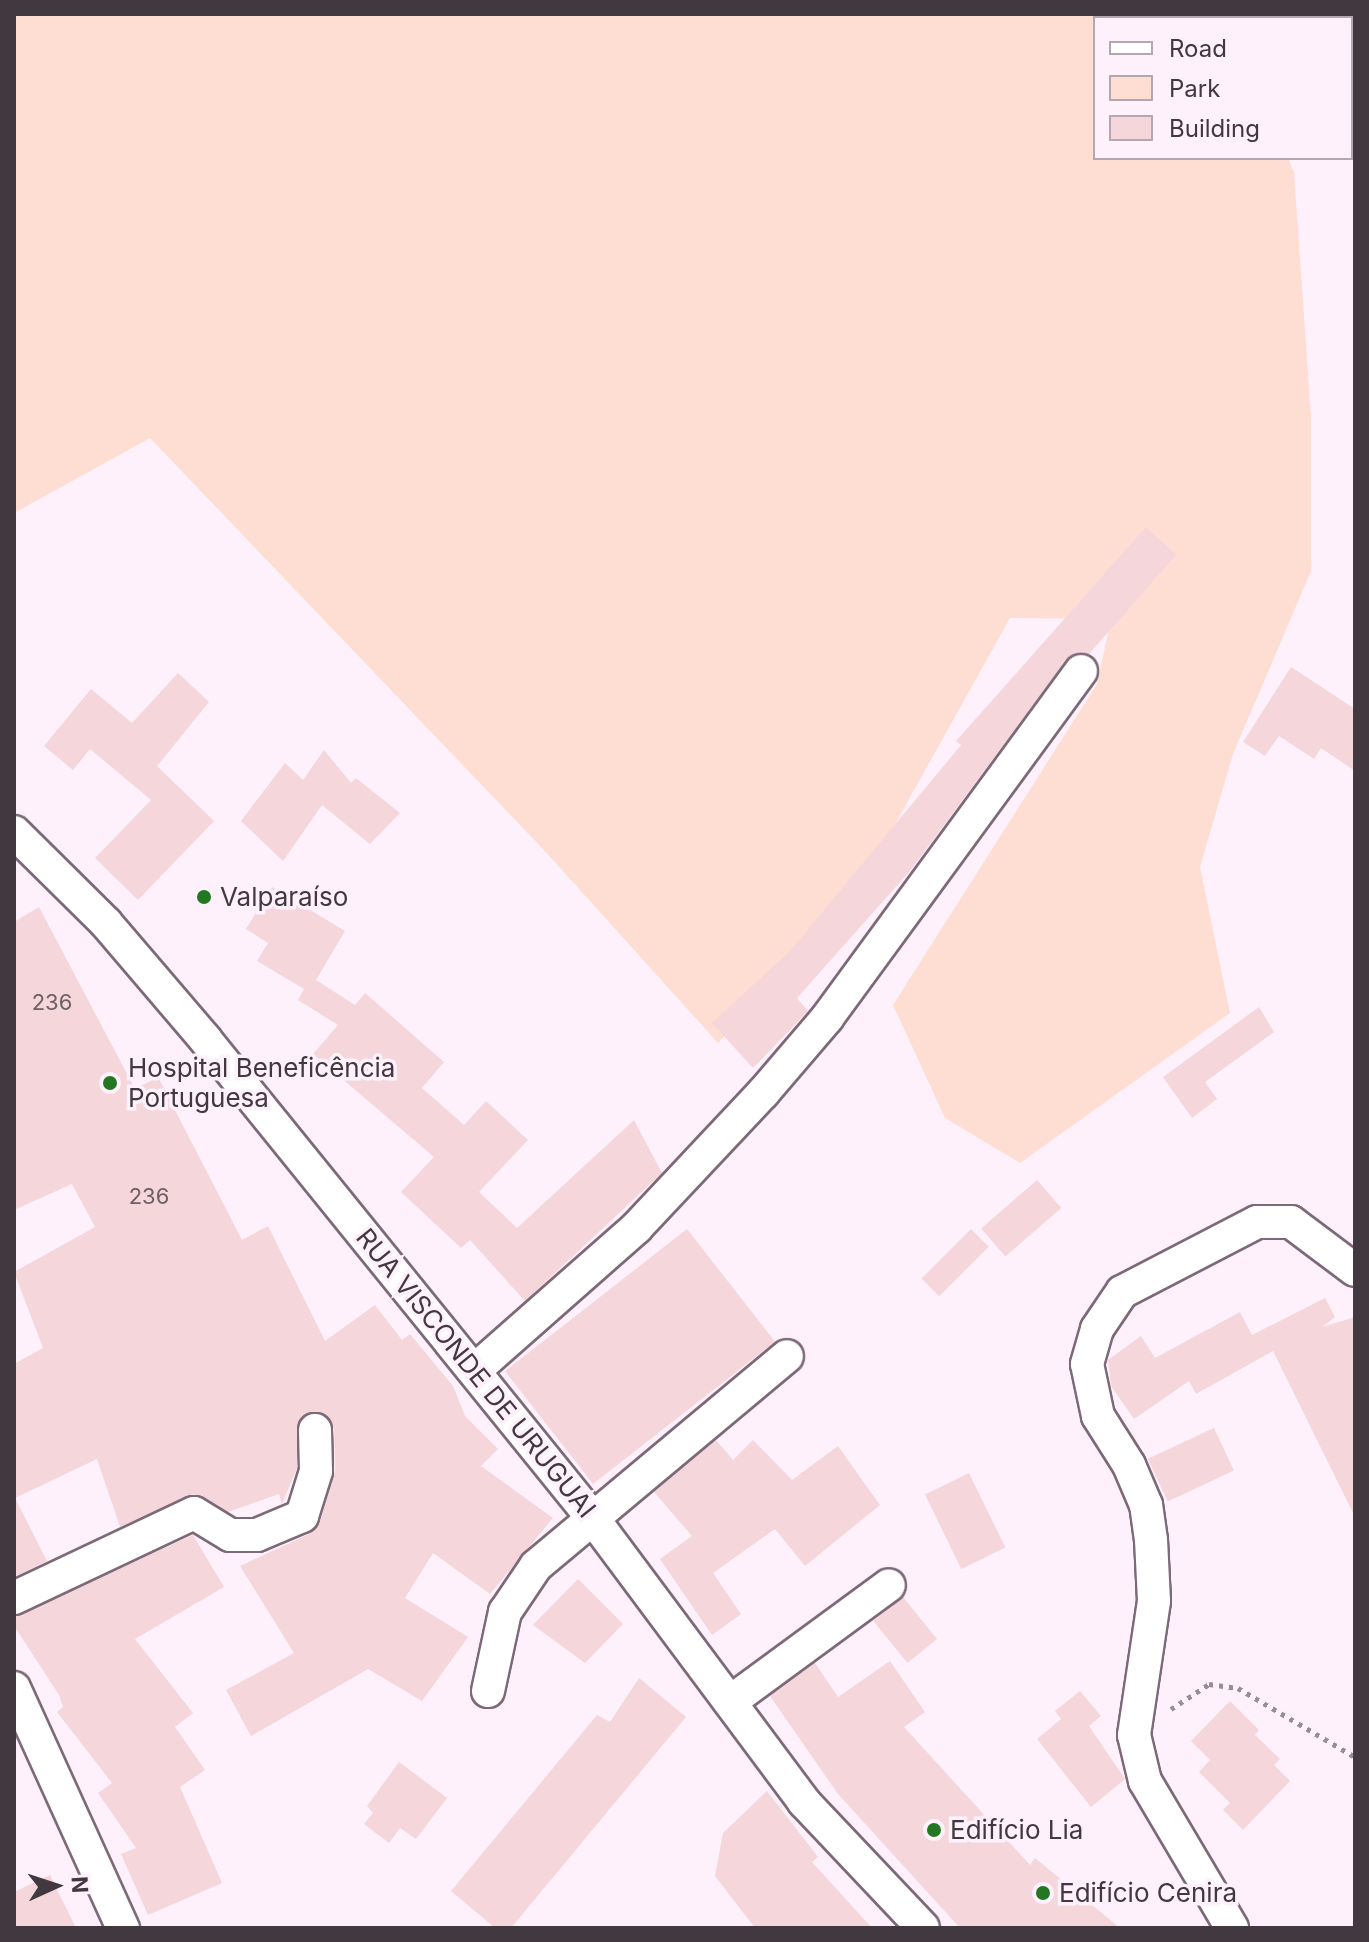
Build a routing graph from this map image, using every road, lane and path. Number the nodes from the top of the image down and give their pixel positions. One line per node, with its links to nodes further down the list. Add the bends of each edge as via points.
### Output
1 (1081, 671): 5 (street, via 827,1018 763,1093 637,1227)
2 (14, 832): 5 (street, RUA VISCONDE DE URUGUAI, via 106,923)
3 (1355, 1270): 13 (street, via 1291,1222 1257,1222 1122,1292 1097,1329 1087,1364 1098,1416 1129,1465 1146,1505 1151,1540 1154,1601)
4 (787, 1356): 7 (street)
5 (475, 1370): 7 (street, RUA VISCONDE DE URUGUAI)
6 (315, 1430): 9 (street, via 316,1471 302,1516 257,1535 230,1535 194,1513)
7 (602, 1508): 11 (street, via 536,1566 505,1612); 12 (street, RUA VISCONDE DE URUGUAI)
8 (889, 1585): 12 (street)
9 (14, 1598)
10 (14, 1688): 15 (street)
11 (488, 1691)
12 (730, 1702): 16 (street, RUA VISCONDE DE URUGUAI, via 804,1802)
13 (1134, 1735): 14 (path, via 1209,1684 1238,1688); 17 (street, via 1160,1814)
14 (1355, 1757)
15 (123, 1928)
16 (923, 1928)
17 (1232, 1928)

